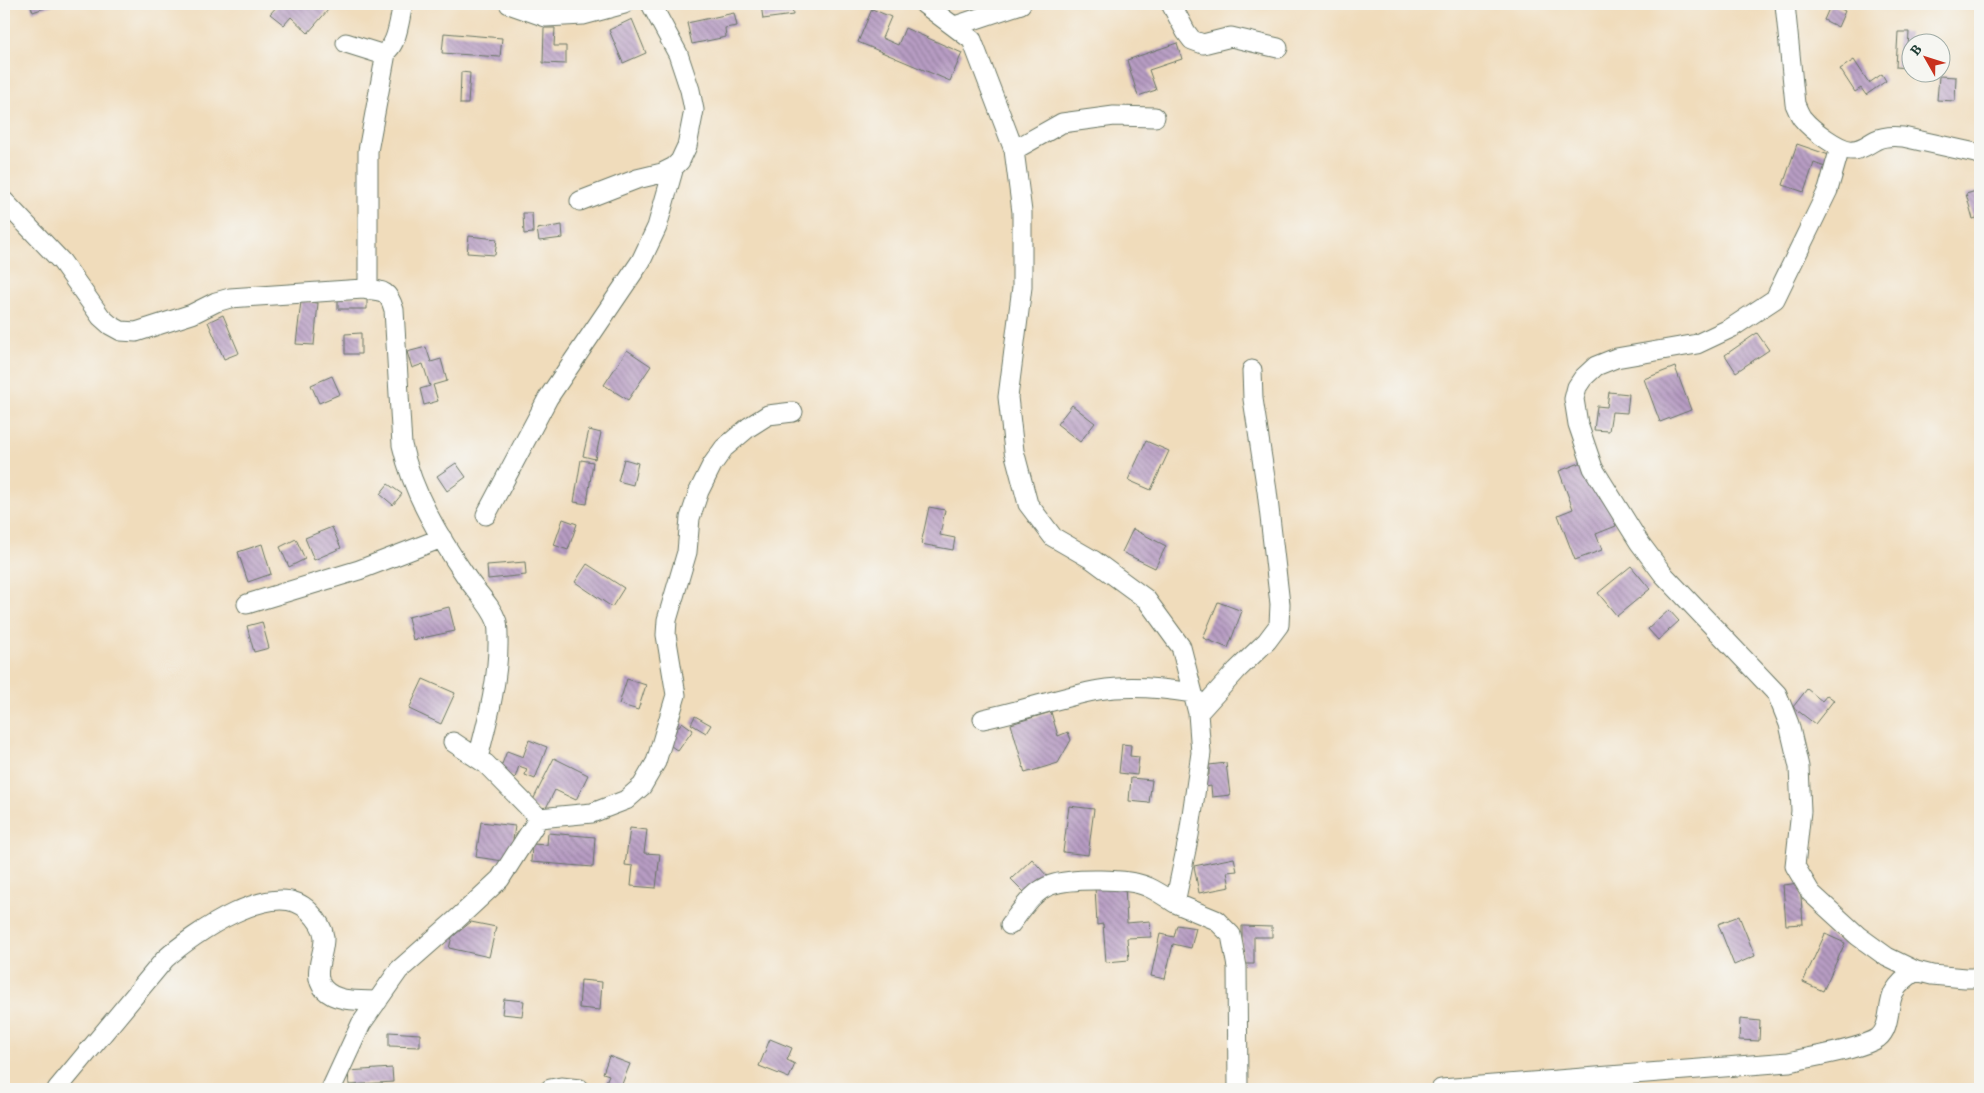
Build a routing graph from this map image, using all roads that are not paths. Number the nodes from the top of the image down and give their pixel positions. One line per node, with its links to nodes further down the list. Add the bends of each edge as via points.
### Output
1 (403, 4): 12 (street, via 392,45)
2 (509, 4): 3 (street, via 546,17 583,15)
3 (624, 4)
4 (650, 4): 17 (street, via 678,54 694,110 687,146)
5 (924, 4): 9 (street)
6 (1021, 4): 9 (street)
7 (1171, 4): 11 (street, via 1192,40 1202,44 1231,37)
8 (1785, 4): 14 (street, via 1795,104 1802,117)
9 (955, 26): 15 (street, via 972,40)
10 (346, 42): 12 (street)
11 (1278, 48)
12 (386, 53): 20 (street, via 368,151)
13 (1155, 117): 15 (street, via 1114,116 1062,123)
14 (1840, 148): 16 (street, via 1852,151 1891,136); 34 (street, via 1828,190 1775,299 1731,328 1698,344 1616,358 1596,366 1577,387 1574,399 1578,424 1593,468 1638,542 1663,574 1776,694 1789,724 1799,767 1801,811 1795,866 1800,877 1811,893 1858,936 1887,957)
15 (1014, 150): 26 (street, via 1022,212 1022,287 1008,397 1014,451 1028,504 1053,538 1093,560 1146,599 1181,647)
16 (1980, 154)
17 (674, 167): 19 (street); 23 (street, via 657,227 641,261 548,398)
18 (4, 201): 20 (street, via 62,262 101,317 121,331 136,332 230,298)
19 (580, 201)
20 (368, 290): 24 (street, via 381,290 392,302 402,445 420,499)
21 (1252, 370): 27 (street, via 1280,604 1279,625)
22 (793, 412): 31 (street, via 768,415 749,426 724,448 699,491 690,518 687,552 666,620 676,695 656,762 642,786 626,800 592,813)
23 (486, 515)
24 (442, 538): 25 (street, via 359,570); 30 (street, via 497,624 496,671)
25 (247, 604)
26 (1192, 692): 27 (street); 28 (street, via 1151,688 1102,690)
27 (1198, 713): 32 (street, via 1201,753 1189,835)
28 (983, 719)
29 (453, 742): 30 (street)
30 (478, 758): 31 (street)
31 (539, 818): 36 (street, via 500,879 398,970)
32 (1174, 902): 33 (street, via 1146,886 1120,881 1051,885 1028,901); 41 (street, via 1216,920 1231,935 1237,967)
33 (1010, 925)
34 (1916, 971): 35 (street); 42 (street, via 1894,992 1886,1025 1879,1037 1844,1049 1789,1062)
35 (1980, 978)
36 (378, 1001): 37 (street, via 344,1000 323,988 319,969 324,937 316,918 304,906 278,900 251,907 211,924 164,959); 38 (street, via 361,1024)
37 (57, 1089)
38 (331, 1089)
39 (550, 1089): 40 (street, via 561,1086)
40 (580, 1089)
41 (1238, 1089)
42 (1441, 1089)

